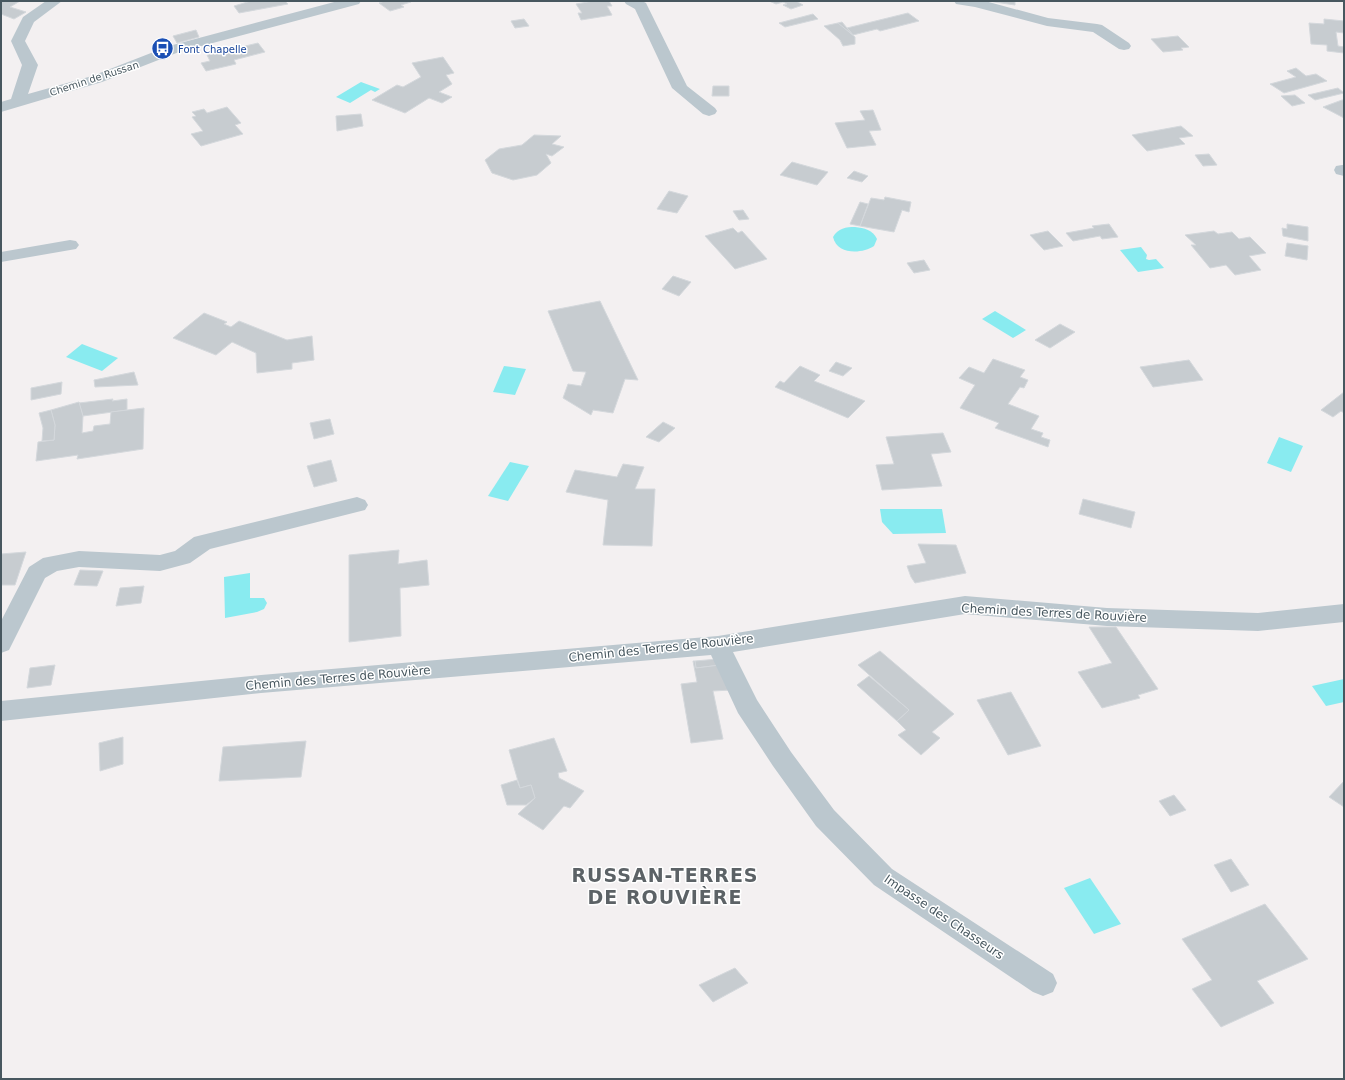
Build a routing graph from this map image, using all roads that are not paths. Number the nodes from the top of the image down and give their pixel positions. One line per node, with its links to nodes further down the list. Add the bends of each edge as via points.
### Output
1 (55, 1): 6 (street, via 28,20 18,41 30,64)
2 (354, 1): 6 (street, Chemin de Russan, via 174,49 97,79)
3 (631, 1): 8 (street, via 641,6 680,88)
4 (961, 1): 5 (street, via 976,2 1047,22 1097,28)
5 (1124, 46)
6 (18, 102): 7 (street, Chemin de Russan)
7 (1, 107)
8 (709, 111)
9 (70, 245): 10 (street)
10 (1, 257)
11 (357, 505): 13 (street, via 202,543 182,557 160,563 79,559 51,564 37,573)
12 (1344, 613): 14 (street, Chemin des Terres de Rouvière, via 1258,622 1107,617 965,606)
13 (1, 644)
14 (718, 645): 15 (street, Chemin des Terres de Rouvière, via 260,684); 16 (street, Impasse des Chasseurs, via 746,706 826,818 883,877)
15 (1, 711)
16 (1043, 983)

